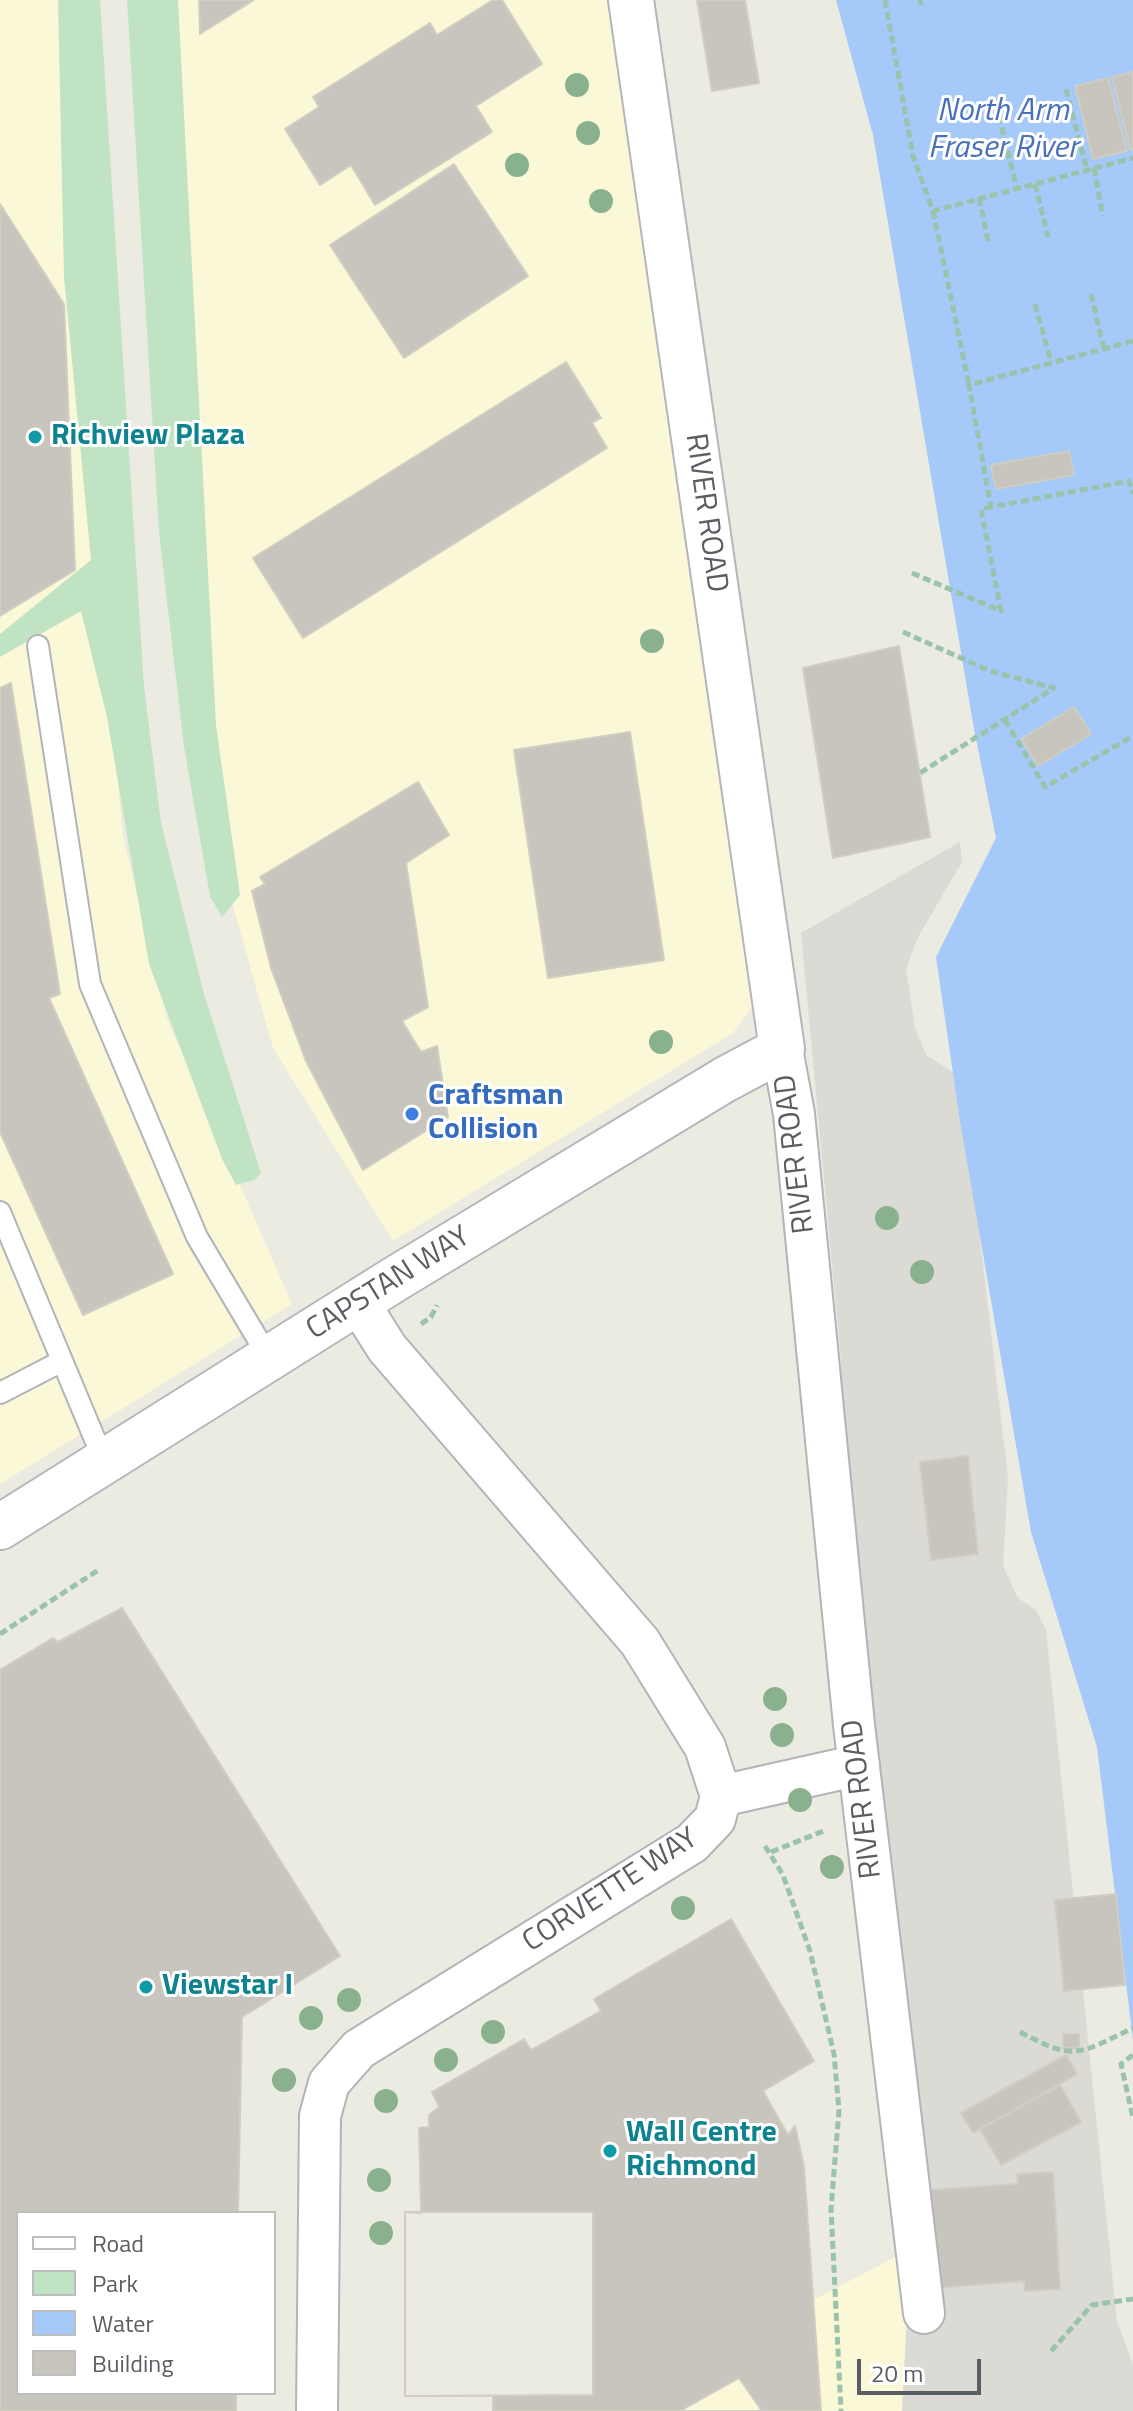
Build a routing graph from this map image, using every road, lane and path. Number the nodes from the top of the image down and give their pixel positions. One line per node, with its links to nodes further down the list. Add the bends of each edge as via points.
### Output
1 (631, 0): 28 (street, RIVER ROAD)
2 (885, 0): 10 (path, via 913,156)
3 (1066, 89): 6 (path)
4 (996, 104): 8 (path)
5 (1133, 158): 6 (path)
6 (1091, 169): 7 (path); 11 (path)
7 (1035, 184): 8 (path); 12 (path)
8 (1017, 189): 9 (path)
9 (979, 198): 10 (path); 13 (path)
10 (933, 211): 19 (path)
11 (1103, 216)
12 (1048, 237)
13 (989, 245)
14 (1091, 294): 17 (path)
15 (1035, 304): 18 (path)
16 (1133, 341): 17 (path)
17 (1104, 349): 18 (path)
18 (1051, 362): 19 (path)
19 (969, 385): 21 (path)
20 (1133, 494): 21 (path, via 1129,481)
21 (991, 507): 22 (path, via 981,509 1001,611)
22 (912, 573)
23 (903, 632): 25 (path, via 990,671 1054,688)
24 (38, 646): 31 (lane, via 90,984 197,1237)
25 (1005, 720): 26 (path, via 1045,787); 27 (path)
26 (1133, 736)
27 (920, 773)
28 (782, 1049): 30 (street, CAPSTAN WAY); 38 (street, RIVER ROAD, via 794,1114)
29 (0, 1212): 32 (lane)
30 (358, 1302): 31 (street, CAPSTAN WAY); 39 (street, CORVETTE WAY, via 387,1348 640,1642 705,1747)
31 (269, 1358): 34 (street, CAPSTAN WAY)
32 (62, 1361): 33 (lane); 34 (lane)
33 (0, 1393)
34 (104, 1461): 35 (street, CAPSTAN WAY)
35 (0, 1527)
36 (100, 1569): 37 (path)
37 (0, 1634)
38 (859, 1765): 39 (street); 40 (street, RIVER ROAD)
39 (721, 1796): 50 (street, CORVETTE WAY, via 715,1819 692,1843 359,2049 329,2083 320,2116)
40 (865, 1815): 42 (path); 48 (street, RIVER ROAD)
41 (765, 1846): 42 (path)
42 (771, 1852): 51 (path, via 810,1951 834,2054 839,2110 831,2209)
43 (1133, 2028): 44 (path, via 1077,2054 1055,2051)
44 (1020, 2032)
45 (1133, 2055): 46 (path, via 1121,2064)
46 (1133, 2118)
47 (1133, 2299): 49 (path, via 1092,2305)
48 (924, 2313)
49 (1051, 2351)
50 (317, 2411)
51 (841, 2411)

